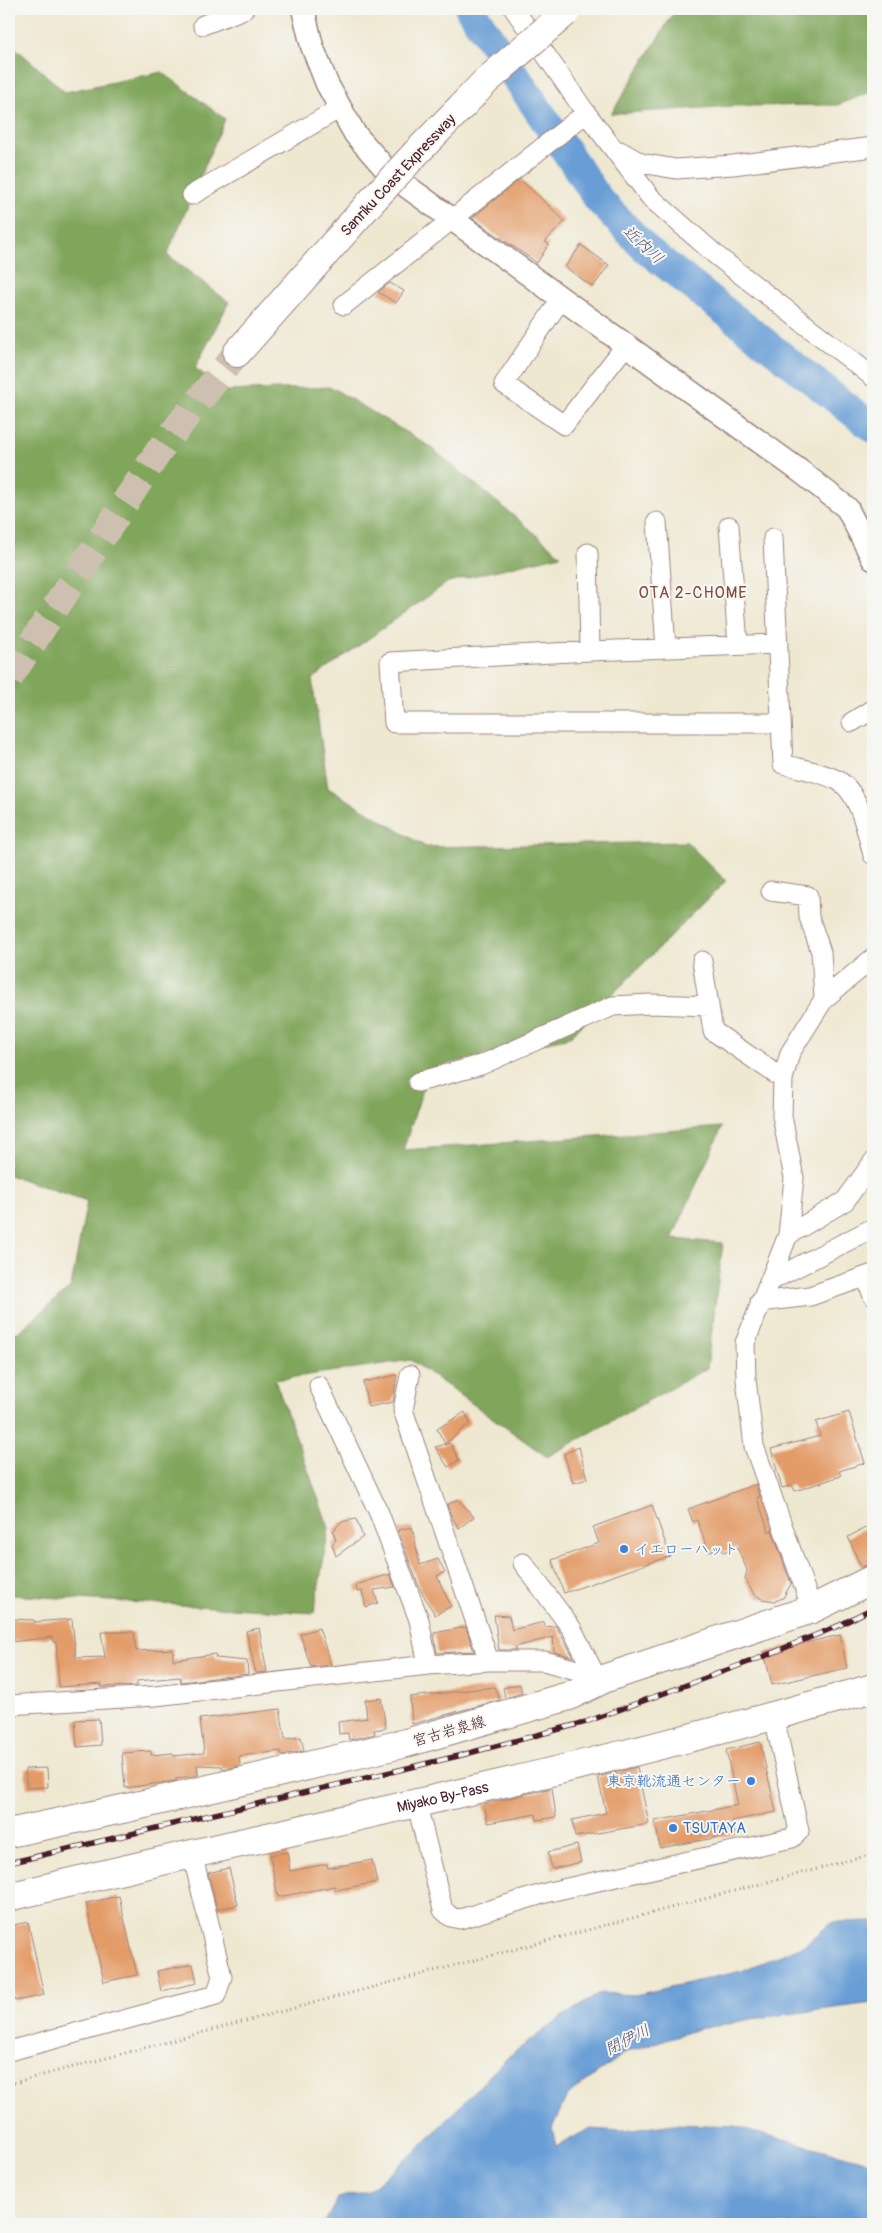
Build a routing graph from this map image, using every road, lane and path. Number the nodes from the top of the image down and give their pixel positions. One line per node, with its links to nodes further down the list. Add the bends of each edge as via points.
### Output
1 (244, 9): 5 (street)
2 (303, 9): 6 (street, via 312,46)
3 (514, 9): 7 (street)
4 (567, 11): 15 (main road, Sanriku Coast Expressway, bridge, via 463,104)
5 (202, 25)
6 (340, 108): 10 (street); 11 (street, via 355,134 391,175)
7 (582, 116): 8 (street); 11 (street)
8 (611, 145): 9 (street, via 641,163 676,169); 16 (street, via 651,198 695,237)
9 (873, 147)
10 (192, 195)
11 (450, 219): 12 (street); 13 (street)
12 (561, 299): 14 (street); 14 (street, via 504,384 564,425)
13 (344, 305)
14 (626, 345): 21 (street, via 847,508)
15 (237, 352)
16 (873, 377)
17 (657, 522): 24 (street)
18 (729, 526): 23 (street)
19 (773, 538): 22 (street)
20 (588, 553): 25 (street)
21 (873, 559)
22 (778, 644): 23 (street); 28 (street)
23 (738, 645): 24 (street)
24 (666, 648): 25 (street)
25 (590, 651): 28 (street, via 390,662 394,724)
26 (873, 709): 27 (street)
27 (852, 722)
28 (781, 723): 29 (street, via 783,764 840,782 854,798 863,816)
29 (873, 855)
30 (771, 891): 33 (street, via 808,896 809,917 821,952)
31 (873, 958): 33 (street)
32 (702, 961): 34 (street)
33 (824, 999): 35 (street, via 790,1053)
34 (708, 1006): 35 (street, via 713,1032); 36 (street, via 613,1006 481,1065)
35 (783, 1079): 39 (street, via 782,1116 794,1178)
36 (418, 1082)
37 (873, 1162): 39 (street, via 844,1202)
38 (873, 1228): 41 (street)
39 (788, 1234): 41 (street)
40 (870, 1275): 42 (street); 43 (street, via 810,1296)
41 (770, 1281): 43 (street)
42 (873, 1296)
43 (760, 1302): 48 (street, via 745,1343 754,1446)
44 (410, 1376): 49 (street, via 403,1410)
45 (319, 1386): 50 (street, via 379,1513 419,1620)
46 (523, 1563): 51 (street, via 572,1629)
47 (873, 1579): 48 (main road, 宮古岩泉線)
48 (812, 1609): 51 (main road, 宮古岩泉線)
49 (489, 1661): 50 (street); 51 (street, via 544,1661)
50 (428, 1665): 53 (street, via 155,1696)
51 (600, 1677): 56 (main road, 宮古岩泉線, via 569,1696 406,1743)
52 (873, 1688): 54 (main road, Miyako By-Pass)
53 (9, 1706)
54 (774, 1717): 55 (main road, Miyako By-Pass); 55 (street, via 799,1832 792,1838 549,1892 460,1919 451,1917 444,1910)
55 (417, 1805): 57 (main road, Miyako By-Pass)
56 (9, 1834)
57 (192, 1853): 59 (main road, Miyako By-Pass); 60 (street, via 222,1977 216,1995)
58 (873, 1854): 61 (path)
59 (9, 1897)
60 (9, 2051)
61 (9, 2084)

